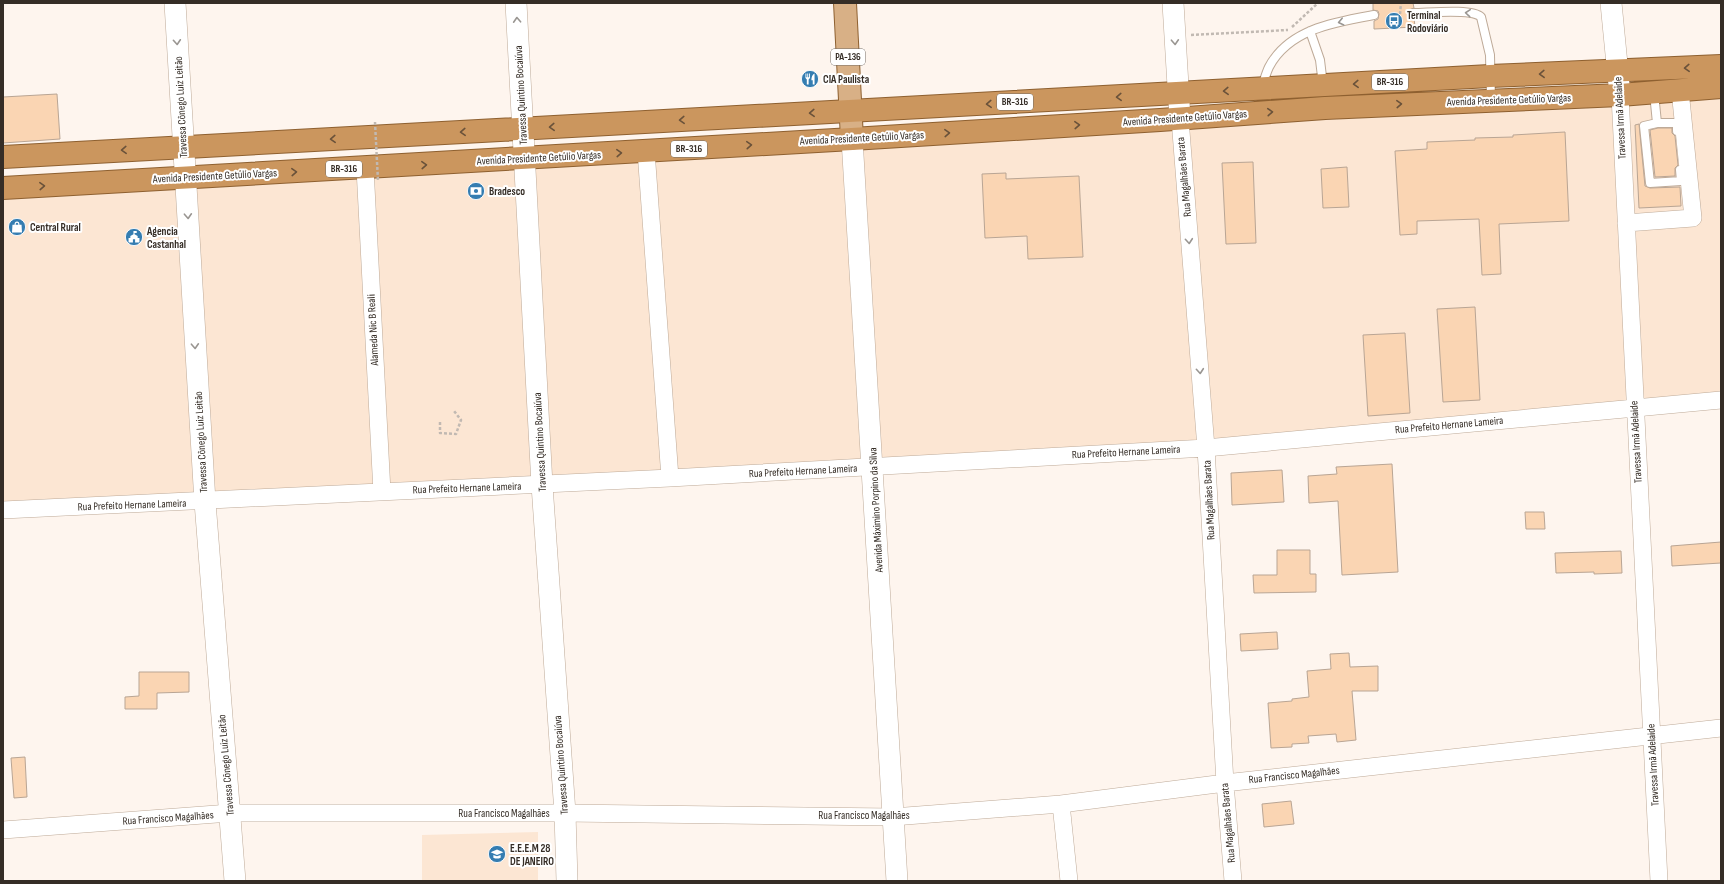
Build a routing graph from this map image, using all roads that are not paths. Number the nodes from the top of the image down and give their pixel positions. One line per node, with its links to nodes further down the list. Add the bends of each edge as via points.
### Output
1 (175, 3): 25 (street, Travessa Cônego Luiz Leitão, one-way to 25)
2 (516, 3): 23 (street, Travessa Quintino Bocaiúva, one-way to 2)
3 (845, 3): 20 (main road, PA-136)
4 (1173, 3): 16 (street, one-way to 16)
5 (1611, 3): 10 (street, Travessa Irmã Adelaide)
6 (1414, 13): 11 (lane, one-way to 6, via 1490,55 1483,20 1479,15 1463,12)
7 (1374, 15): 8 (lane, one-way to 8)
8 (1310, 31): 13 (lane, via 1290,41 1278,54 1269,67); 18 (lane, via 1320,60)
9 (1721, 66): 10 (highway, Avenida Presidente Getúlio Vargas / BR-316, one-way to 10)
10 (1618, 71): 11 (highway, Avenida Presidente Getúlio Vargas / BR-316, one-way to 11); 17 (street, Travessa Irmã Adelaide)
11 (1490, 76): 18 (highway, Avenida Presidente Getúlio Vargas / BR-316, one-way to 18); 19 (lane)
12 (1721, 87): 14 (highway, Avenida Presidente Getúlio Vargas / BR-316)
13 (1261, 89): 16 (highway, Avenida Presidente Getúlio Vargas / BR-316, one-way to 16); 18 (highway, Avenida Presidente Getúlio Vargas / BR-316)
14 (1680, 90): 15 (highway, Avenida Presidente Getúlio Vargas / BR-316); 32 (street, via 1693,218)
15 (1654, 92): 17 (highway, Avenida Presidente Getúlio Vargas / BR-316); 22 (lane)
16 (1178, 94): 20 (highway, Avenida Presidente Getúlio Vargas / BR-316, one-way to 20); 21 (street)
17 (1620, 95): 19 (highway, Avenida Presidente Getúlio Vargas / BR-316); 32 (street, Travessa Irmã Adelaide)
18 (1324, 97): 19 (highway, Avenida Presidente Getúlio Vargas / BR-316, one-way to 19); 21 (highway, Avenida Presidente Getúlio Vargas / BR-316, one-way to 18)
19 (1491, 100)
20 (851, 111): 23 (highway, Avenida Presidente Getúlio Vargas / BR-316, one-way to 23); 24 (main road, PA-136)
21 (1180, 119): 24 (highway, Avenida Presidente Getúlio Vargas / BR-316, one-way to 21); 35 (street, Rua Magalhães Barata, one-way to 35)
22 (1657, 123): 22 (lane, via 1644,126 1650,183 1681,181 1677,123)
23 (523, 129): 25 (highway, Avenida Presidente Getúlio Vargas / BR-316, one-way to 25); 28 (street, Travessa Quintino Bocaiúva)
24 (852, 139): 26 (highway, Avenida Presidente Getúlio Vargas / BR-316, one-way to 24); 36 (street, Avenida Máximino Porpino da Silva)
25 (184, 146): 27 (highway, Avenida Presidente Getúlio Vargas / BR-316, one-way to 27); 30 (street, Travessa Cônego Luiz Leitão)
26 (646, 151): 28 (highway, Avenida Presidente Getúlio Vargas / BR-316, one-way to 26); 37 (street)
27 (3, 157)
28 (525, 158): 29 (highway, Avenida Presidente Getúlio Vargas / BR-316, one-way to 28); 38 (street, Travessa Quintino Bocaiúva)
29 (371, 174): 30 (highway, Avenida Presidente Getúlio Vargas / BR-316, one-way to 29); 39 (street, Alameda Nic B Reali)
30 (185, 178): 31 (highway, Avenida Presidente Getúlio Vargas / BR-316, one-way to 30); 40 (street, Travessa Cônego Luiz Leitão, one-way to 40)
31 (3, 188)
32 (1626, 222): 34 (street, Travessa Irmã Adelaide)
33 (1721, 400): 34 (street, Rua Prefeito Hernane Lameira)
34 (1635, 408): 35 (street, Rua Prefeito Hernane Lameira); 43 (street, Travessa Irmã Adelaide)
35 (1206, 448): 36 (street, Rua Prefeito Hernane Lameira); 44 (street, Rua Magalhães Barata)
36 (873, 466): 37 (street, Rua Prefeito Hernane Lameira); 48 (street, Avenida Máximino Porpino da Silva)
37 (670, 478): 38 (street, Rua Prefeito Hernane Lameira)
38 (542, 485): 39 (street, Rua Prefeito Hernane Lameira); 47 (street, Travessa Quintino Bocaiúva)
39 (382, 492): 40 (street, Rua Prefeito Hernane Lameira)
40 (205, 502): 41 (street, Rua Prefeito Hernane Lameira); 46 (street, Travessa Cônego Luiz Leitão)
41 (3, 510)
42 (1721, 728): 43 (street, Rua Francisco Magalhães)
43 (1652, 736): 44 (street, Rua Francisco Magalhães); 55 (street, Travessa Irmã Adelaide)
44 (1225, 783): 45 (street, Rua Francisco Magalhães); 54 (street, Rua Magalhães Barata)
45 (1061, 804): 48 (street, Rua Francisco Magalhães); 53 (street)
46 (230, 813): 47 (street, Rua Francisco Magalhães); 49 (street, Rua Francisco Magalhães); 50 (street, Travessa Cônego Luiz Leitão)
47 (565, 813): 48 (street, Rua Francisco Magalhães); 51 (street, Travessa Quintino Bocaiúva)
48 (893, 817): 52 (street, Avenida Máximino Porpino da Silva)
49 (3, 830)
50 (235, 881)
51 (567, 881)
52 (897, 881)
53 (1068, 881)
54 (1233, 881)
55 (1659, 881)

